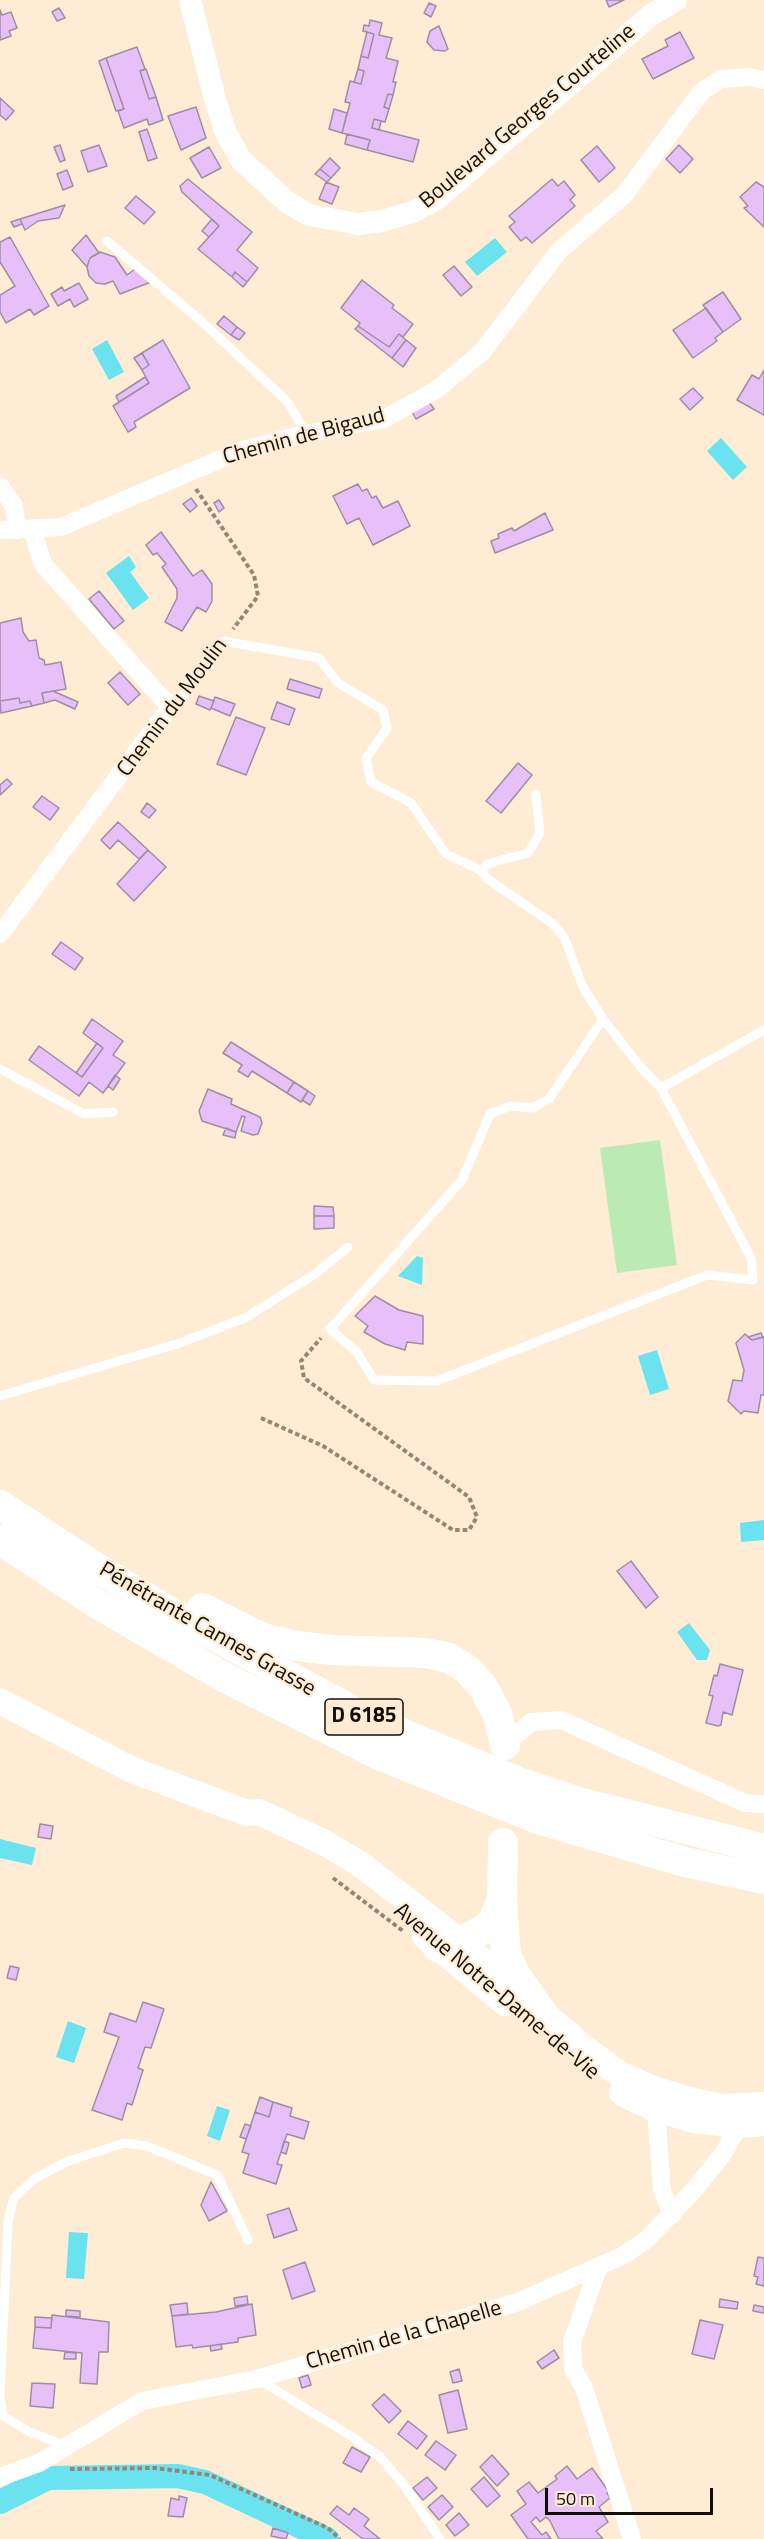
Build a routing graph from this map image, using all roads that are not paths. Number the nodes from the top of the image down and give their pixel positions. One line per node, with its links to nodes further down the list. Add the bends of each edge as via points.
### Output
1 (190, 0): 2 (street, Boulevard Georges Courteline, via 222,120 241,160 286,201 309,215 358,224 413,212 438,198 651,15)
2 (676, 0)
3 (764, 80): 5 (street, Chemin de Bigaud, via 721,79 702,91 625,194 559,251 482,352 436,390 384,419)
4 (107, 241): 5 (lane, via 288,402)
5 (306, 434): 7 (street, Chemin de Bigaud, via 237,452 61,527)
6 (0, 486): 7 (street, via 14,506)
7 (16, 530): 8 (street)
8 (171, 706): 10 (lane, Chemin du Moulin, via 223,641 319,658 338,683 383,710 387,729 366,758 370,782 411,803 446,854); 11 (street, Chemin du Moulin)
9 (536, 794): 10 (lane, via 540,833 528,853 487,864)
10 (482, 871): 12 (lane, via 486,878 553,924 564,937 583,987)
11 (0, 934)
12 (603, 1019): 15 (lane); 15 (lane, via 549,1099 532,1108 510,1106 490,1114 462,1180 330,1329 357,1352 374,1380 436,1381 707,1275 753,1280 751,1258)
13 (764, 1030): 15 (lane)
14 (0, 1069): 16 (lane, via 84,1114)
15 (661, 1088)
16 (113, 1112)
17 (348, 1247): 18 (lane, via 315,1274 245,1318 177,1344)
18 (0, 1396)
19 (0, 1491): 23 (highway, via 214,1615 263,1638 332,1650 426,1653 449,1658 468,1670 483,1688)
20 (0, 1505): 26 (highway, Pénétrante Cannes Grasse / D 6185, via 175,1615 368,1719 557,1795)
21 (0, 1540): 27 (highway, Pénétrante Cannes Grasse / D 6185, via 96,1603 220,1675 377,1754 538,1819)
22 (0, 1701): 31 (main road, Avenue Notre-Dame-de-Vie, via 129,1769 247,1813 256,1823 325,1853)
23 (506, 1745): 24 (street, via 531,1722 561,1720 745,1803)
24 (764, 1804)
25 (503, 1843): 30 (highway)
26 (764, 1849)
27 (717, 1870): 28 (highway, Pénétrante Cannes Grasse / D 6185); 29 (highway)
28 (764, 1879)
29 (764, 1886)
30 (502, 1899): 31 (highway, via 492,1923 477,1934); 32 (highway, via 506,1954 516,1976)
31 (447, 1943): 32 (main road, Avenue Notre-Dame-de-Vie); 33 (main road, Avenue Notre-Dame-de-Vie, via 602,2080)
32 (543, 2014): 33 (main road, Avenue Notre-Dame-de-Vie)
33 (655, 2099): 34 (main road, Avenue Notre-Dame-de-Vie); 35 (street, via 662,2190)
34 (754, 2115): 35 (street, Chemin de la Chapelle)
35 (672, 2215): 37 (street, Chemin de la Chapelle, via 645,2241)
36 (248, 2240): 39 (lane, via 217,2175 147,2146 124,2144 66,2162 34,2178 14,2198 8,2221 0,2397 3,2416)
37 (593, 2270): 38 (street, Chemin de la Chapelle, via 518,2302); 42 (street, via 572,2342 573,2370 584,2388)
38 (257, 2379): 39 (street, Chemin de la Chapelle, via 142,2401); 41 (lane, via 380,2457)
39 (66, 2446): 40 (street, Chemin de la Chapelle, via 39,2463)
40 (0, 2477)
41 (440, 2539)
42 (632, 2539)

